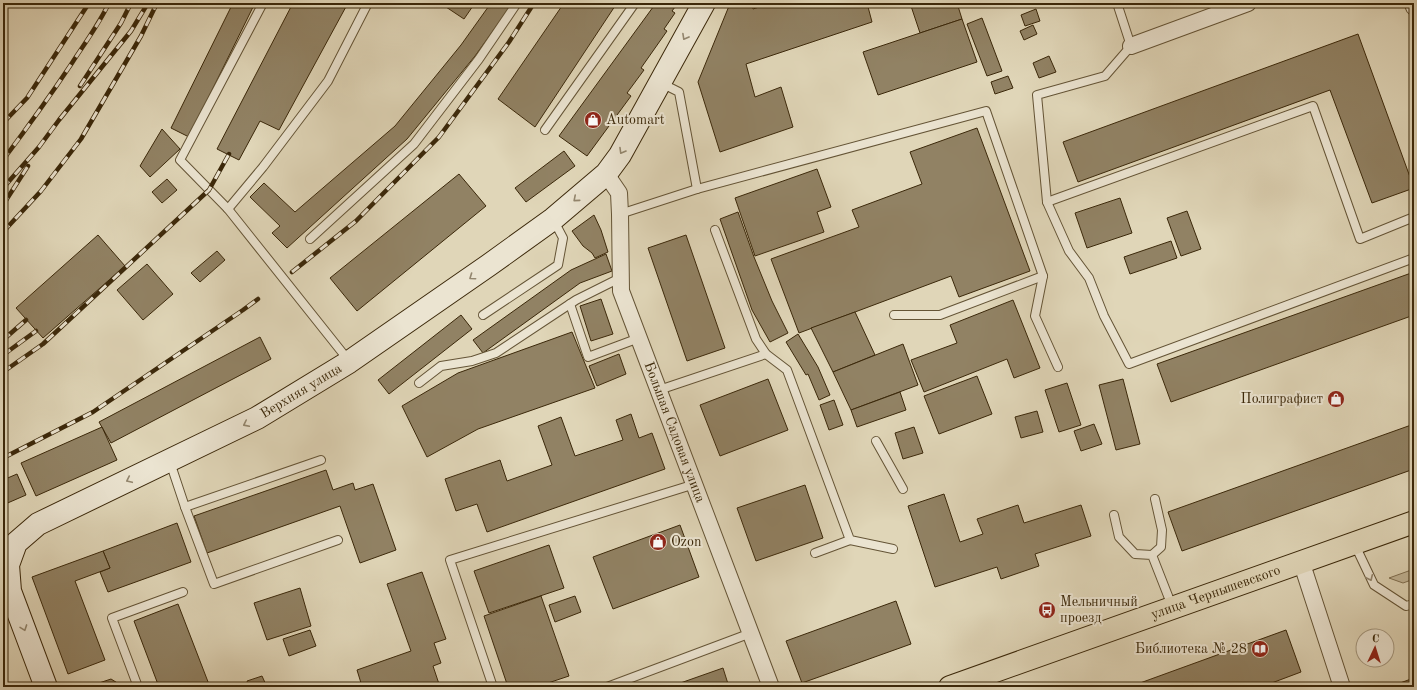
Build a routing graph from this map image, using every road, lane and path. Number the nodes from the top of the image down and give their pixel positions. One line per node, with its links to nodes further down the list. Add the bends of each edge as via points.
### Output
1 (263, 3): 17 (lane, via 180,160)
2 (368, 3): 17 (lane, via 328,81)
3 (517, 3): 22 (lane, via 479,59 414,144)
4 (635, 3): 13 (lane)
5 (704, 3): 12 (main road, Верхняя улица, one-way to 12)
6 (1117, 3): 11 (lane)
7 (1248, 3): 9 (street)
8 (1413, 3): 10 (street)
9 (1222, 7): 11 (street)
10 (1414, 7)
11 (1131, 46): 16 (lane, via 1105,76 1037,95)
12 (660, 82): 14 (main road, Верхняя улица, one-way to 14, via 620,155); 15 (lane, via 679,92)
13 (545, 130)
14 (606, 174): 18 (street, Большая Садовая улица, via 619,193); 20 (main road, Верхняя улица, one-way to 20)
15 (697, 189): 18 (lane); 24 (lane, via 986,111)
16 (1048, 202): 19 (lane, via 1313,106 1360,239); 23 (lane, via 1069,251 1089,278 1104,316 1129,364)
17 (228, 209): 31 (lane)
18 (620, 214): 25 (street, Большая Садовая улица)
19 (1414, 217)
20 (553, 218): 27 (lane, via 563,238 558,265); 31 (main road, Верхняя улица, one-way to 31)
21 (715, 230): 30 (lane, via 756,340)
22 (310, 239)
23 (1414, 258)
24 (1043, 276): 28 (lane, via 940,315); 32 (lane, via 1036,316)
25 (620, 278): 26 (lane); 29 (street, Большая Садовая улица, via 621,291)
26 (570, 304): 29 (lane, via 588,357); 33 (lane, via 496,353 472,361 441,366)
27 (483, 315)
28 (894, 315)
29 (639, 338): 34 (street, Большая Садовая улица)
30 (766, 354): 34 (lane); 45 (lane, via 787,370)
31 (349, 362): 37 (main road, Верхняя улица, one-way to 37, via 257,418)
32 (1058, 367)
33 (419, 383)
34 (659, 390): 38 (street, Большая Садовая улица)
35 (876, 441): 39 (lane)
36 (321, 460): 41 (lane)
37 (170, 461): 41 (lane); 55 (main road, Верхняя улица, one-way to 55, via 38,524 16,542 8,565 10,591)
38 (695, 484): 54 (street, Большая Садовая улица); 57 (lane, via 450,560)
39 (903, 489)
40 (1155, 499): 49 (lane, via 1162,530 1161,547)
41 (185, 507): 44 (lane, via 214,584)
42 (1114, 515): 49 (lane, via 1119,537 1135,554)
43 (1414, 522): 46 (main road, улица Чернышевского)
44 (338, 540)
45 (850, 540): 47 (lane); 48 (lane)
46 (1354, 542): 50 (main road, улица Чернышевского); 52 (lane, one-way to 52, via 1374,585 1406,606)
47 (893, 549)
48 (815, 553)
49 (1152, 555): 53 (lane)
50 (1301, 561): 53 (main road, улица Чернышевского); 61 (street)
51 (183, 592): 56 (lane, via 112,618)
52 (1414, 604)
53 (1172, 607): 60 (main road, улица Чернышевского)
54 (751, 633): 58 (lane); 59 (street, Большая Садовая улица)
55 (46, 687)
56 (138, 687)
57 (493, 687)
58 (607, 687)
59 (771, 687)
60 (950, 687)
61 (1342, 687)

